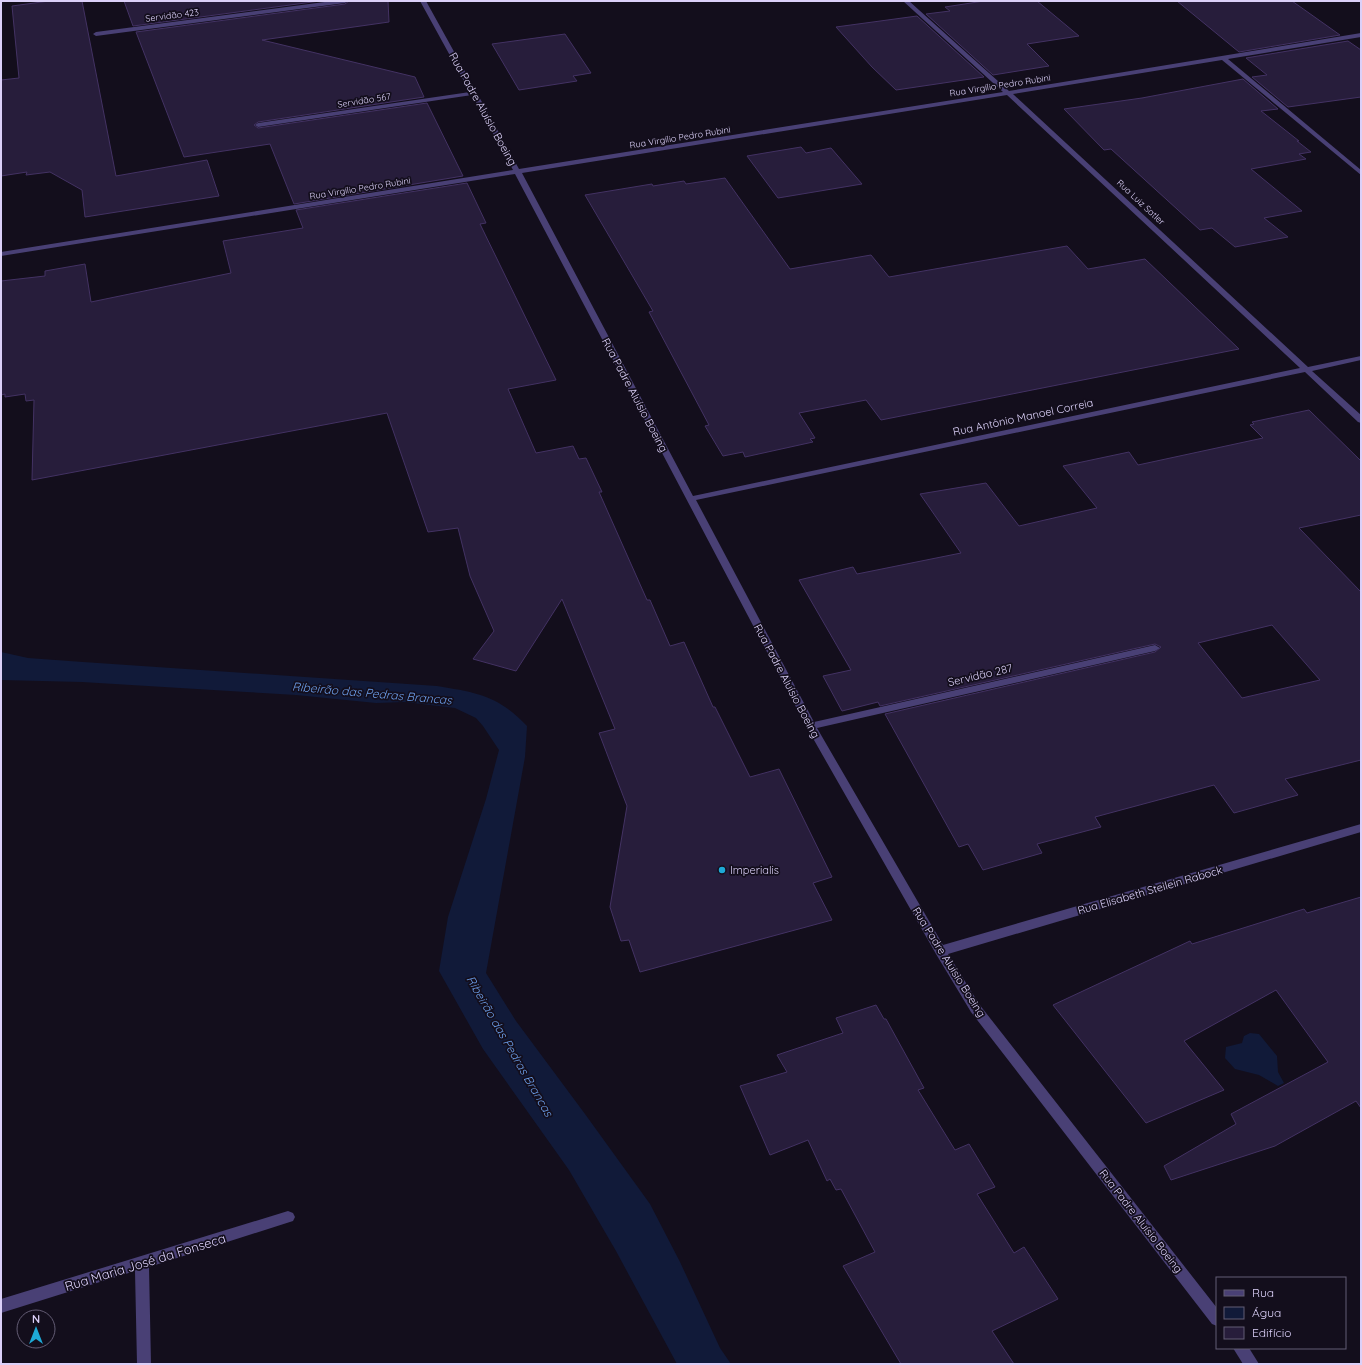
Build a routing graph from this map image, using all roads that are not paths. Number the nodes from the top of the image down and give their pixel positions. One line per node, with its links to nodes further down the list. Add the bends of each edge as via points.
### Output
1 (345, 1): 4 (street, Servidão 423)
2 (423, 1): 7 (street, Rua Padre Aluísio Boeing)
3 (906, 1): 8 (street, Rua Luiz Satler)
4 (96, 34)
5 (1361, 35): 6 (street, Rua Virgílio Pedro Rubini)
6 (1224, 58): 8 (street, Rua Virgílio Pedro Rubini); 11 (street)
7 (474, 93): 9 (street, Servidão 567); 10 (street, Rua Padre Aluísio Boeing)
8 (1008, 93): 10 (street, Rua Virgílio Pedro Rubini); 14 (street, Rua Luiz Satler)
9 (258, 125)
10 (517, 172): 12 (street, Rua Virgílio Pedro Rubini); 16 (street, Rua Padre Aluísio Boeing)
11 (1361, 174)
12 (1, 254)
13 (1361, 358): 14 (street, Rua Antônio Manoel Correia)
14 (1306, 368): 15 (street, Rua Luiz Satler); 16 (street, Rua Antônio Manoel Correia)
15 (1361, 420)
16 (690, 499): 18 (street, Rua Padre Aluísio Boeing)
17 (1155, 648): 18 (street, Servidão 287)
18 (811, 726): 20 (street, Rua Padre Aluísio Boeing)
19 (1361, 828): 20 (street, Rua Elisabeth Steilein Rabock)
20 (940, 951): 24 (street, Rua Padre Aluísio Boeing, via 975,1008)
21 (288, 1217): 22 (street, Rua Maria José da Fonseca)
22 (142, 1263): 23 (street, Rua Maria José da Fonseca); 26 (street)
23 (1, 1306)
24 (1216, 1318)
25 (1241, 1349): 27 (street)
26 (144, 1364)
27 (1252, 1364)

